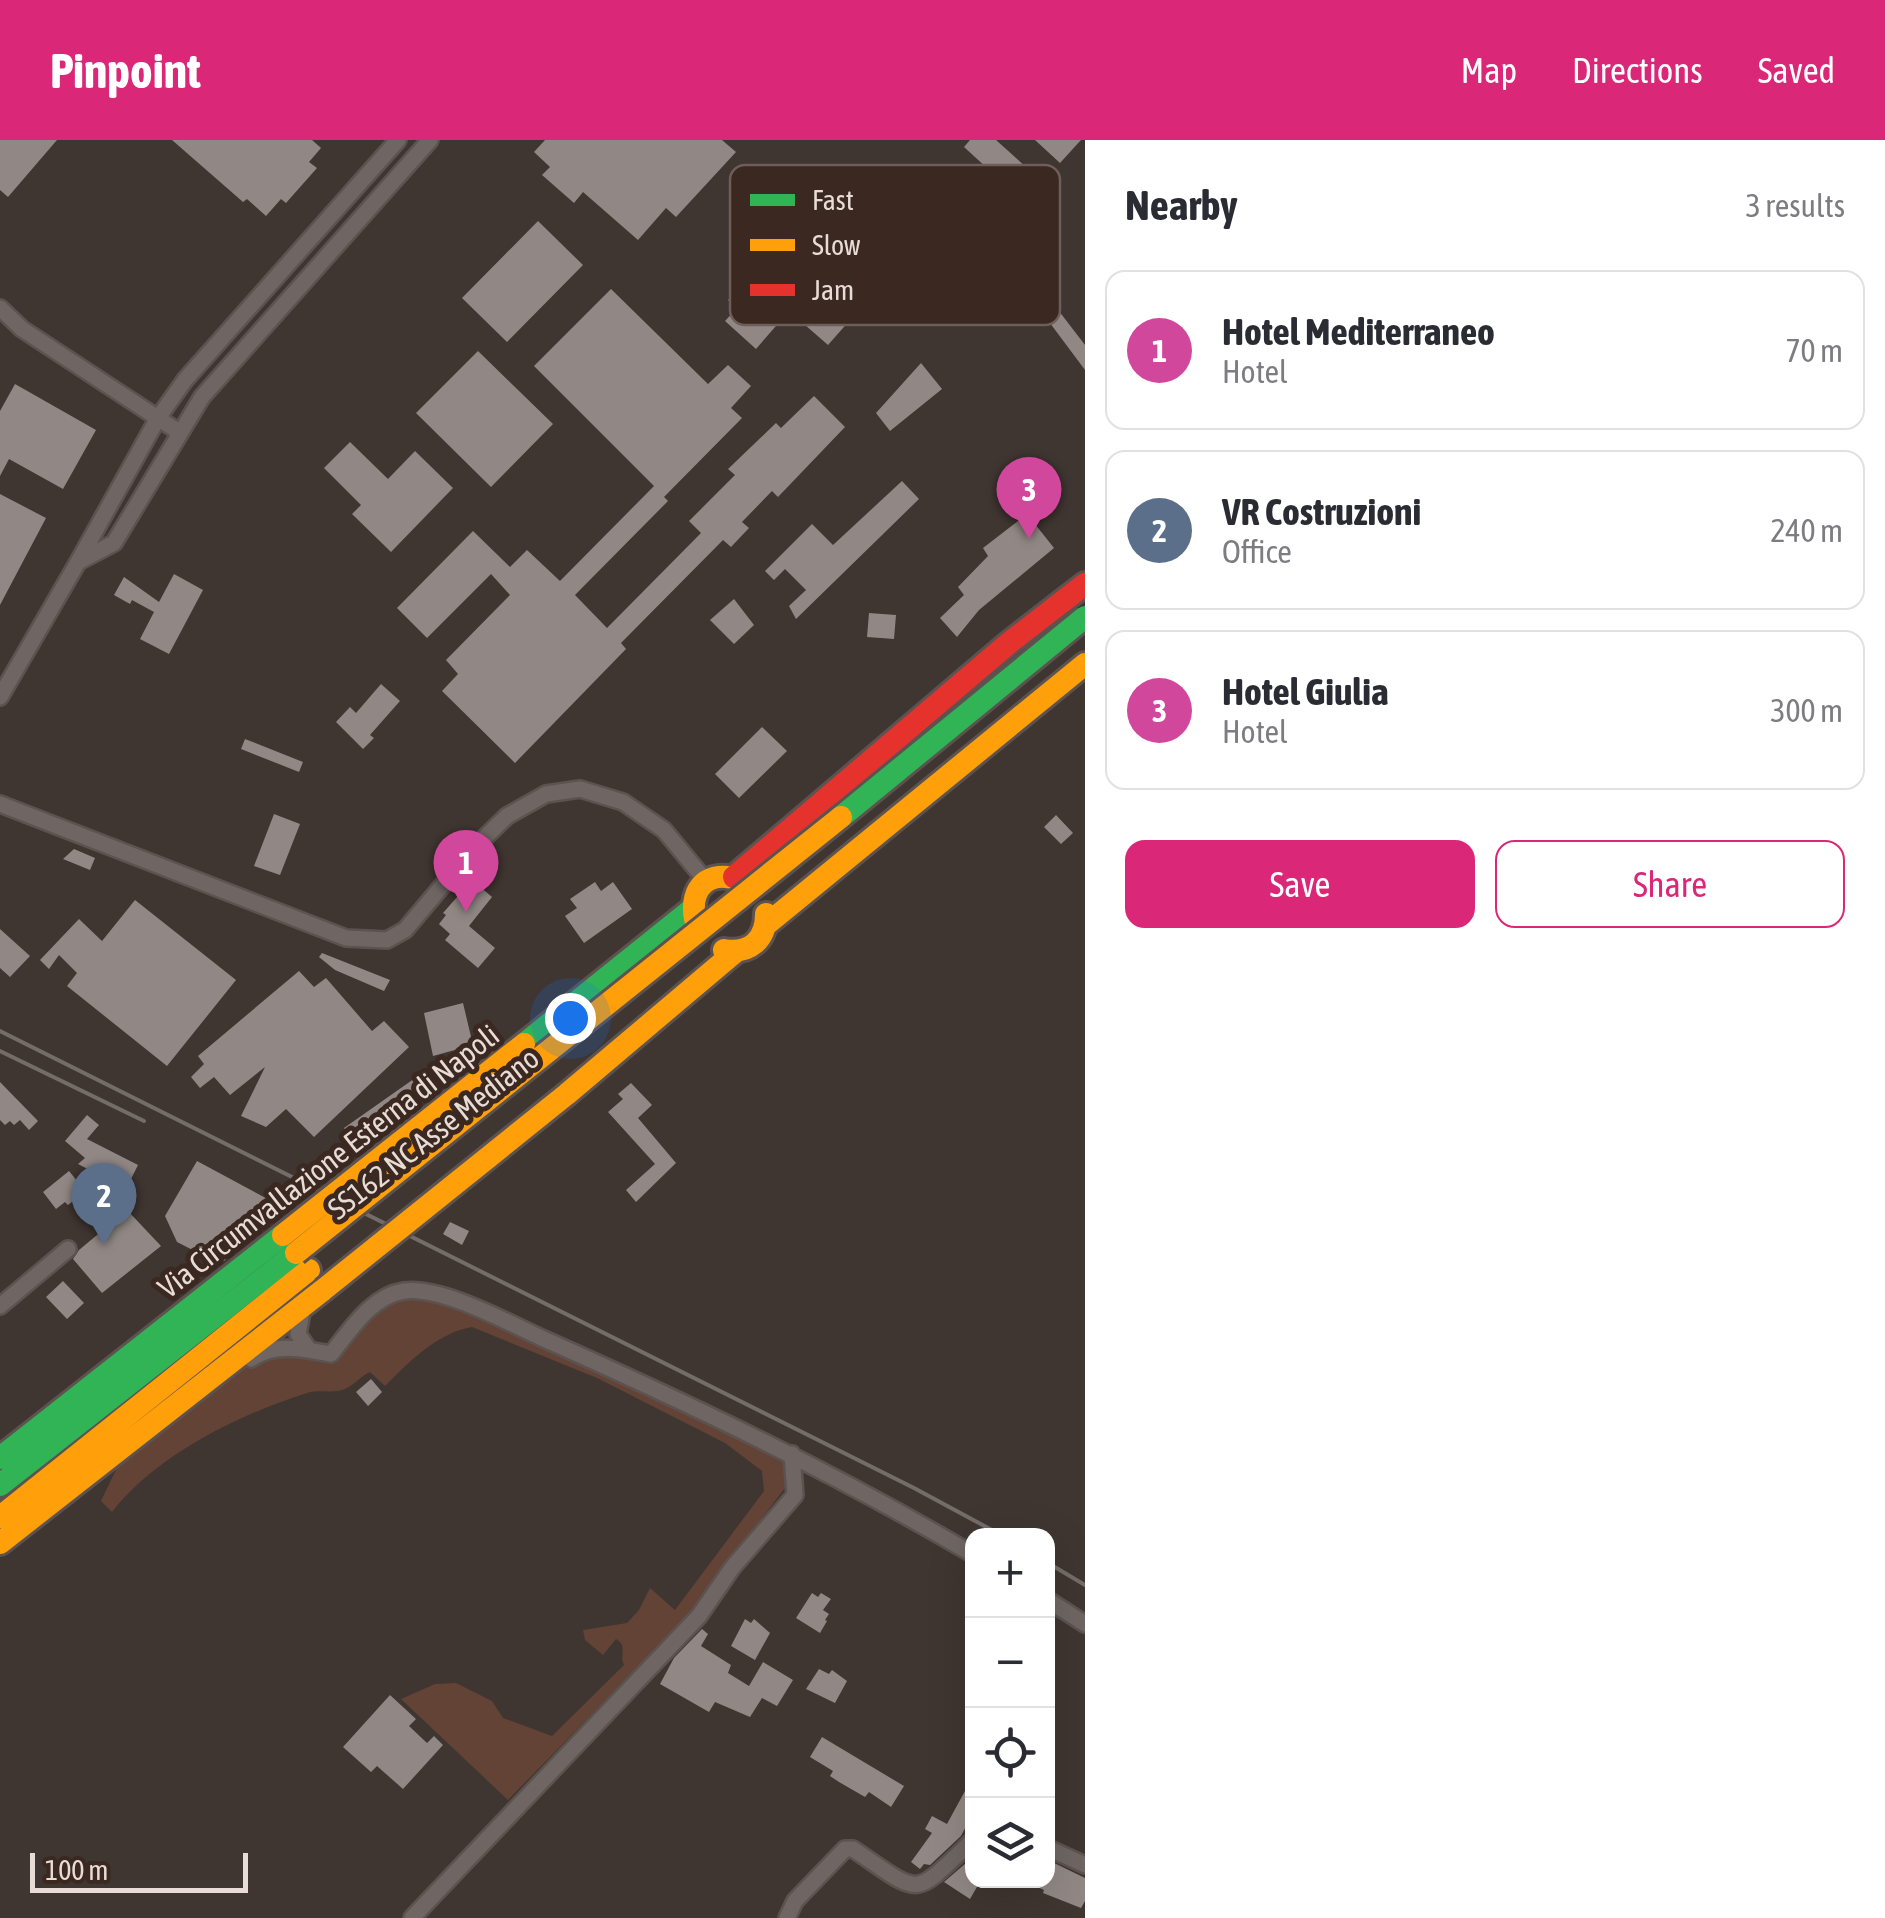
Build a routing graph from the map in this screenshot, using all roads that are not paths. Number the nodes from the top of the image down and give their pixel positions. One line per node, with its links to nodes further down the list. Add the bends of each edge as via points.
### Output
1 (398, 140): 4 (street)
2 (430, 140): 5 (street, via 202,396)
3 (0, 308): 4 (street)
4 (158, 418): 5 (street); 6 (street)
5 (180, 432): 6 (street, via 114,543)
6 (78, 562): 11 (street)
7 (1085, 584): 13 (main road, via 737,878)
8 (1085, 616): 15 (main road, SS162 NC Asse Mediano, bridge)
9 (1085, 640): 15 (main road, SS162 NC Asse Mediano, via 809,870)
10 (1085, 664): 16 (main road, bridge, via 766,919 760,942 729,951 566,1094)
11 (0, 697)
12 (0, 804): 13 (street, via 346,938 371,941 405,930 507,816 546,794 580,789 623,802 664,830)
13 (704, 880): 15 (main road, Via Circumvallazione Esterna di Napoli, bridge, via 693,914 524,1044)
14 (68, 1248): 17 (street)
15 (296, 1253): 20 (main road, Via Circumvallazione Esterna di Napoli); 22 (main road, SS162 NC Asse Mediano); 23 (main road, SS162 NC Asse Mediano)
16 (304, 1305): 18 (street, via 298,1334); 19 (main road)
17 (0, 1306)
18 (309, 1350): 19 (street, via 262,1351 224,1380); 21 (street, via 330,1354 371,1306 403,1291 438,1295)
19 (196, 1390): 24 (main road)
20 (3, 1450)
21 (792, 1454): 25 (street); 31 (street, via 794,1495 700,1616)
22 (0, 1485)
23 (0, 1517)
24 (0, 1543)
25 (965, 1550)
26 (1055, 1605): 27 (street)
27 (1085, 1624)
28 (965, 1848): 32 (street, via 918,1886 844,1848)
29 (1055, 1851): 30 (street)
30 (1085, 1866)
31 (412, 1918)
32 (787, 1918)

